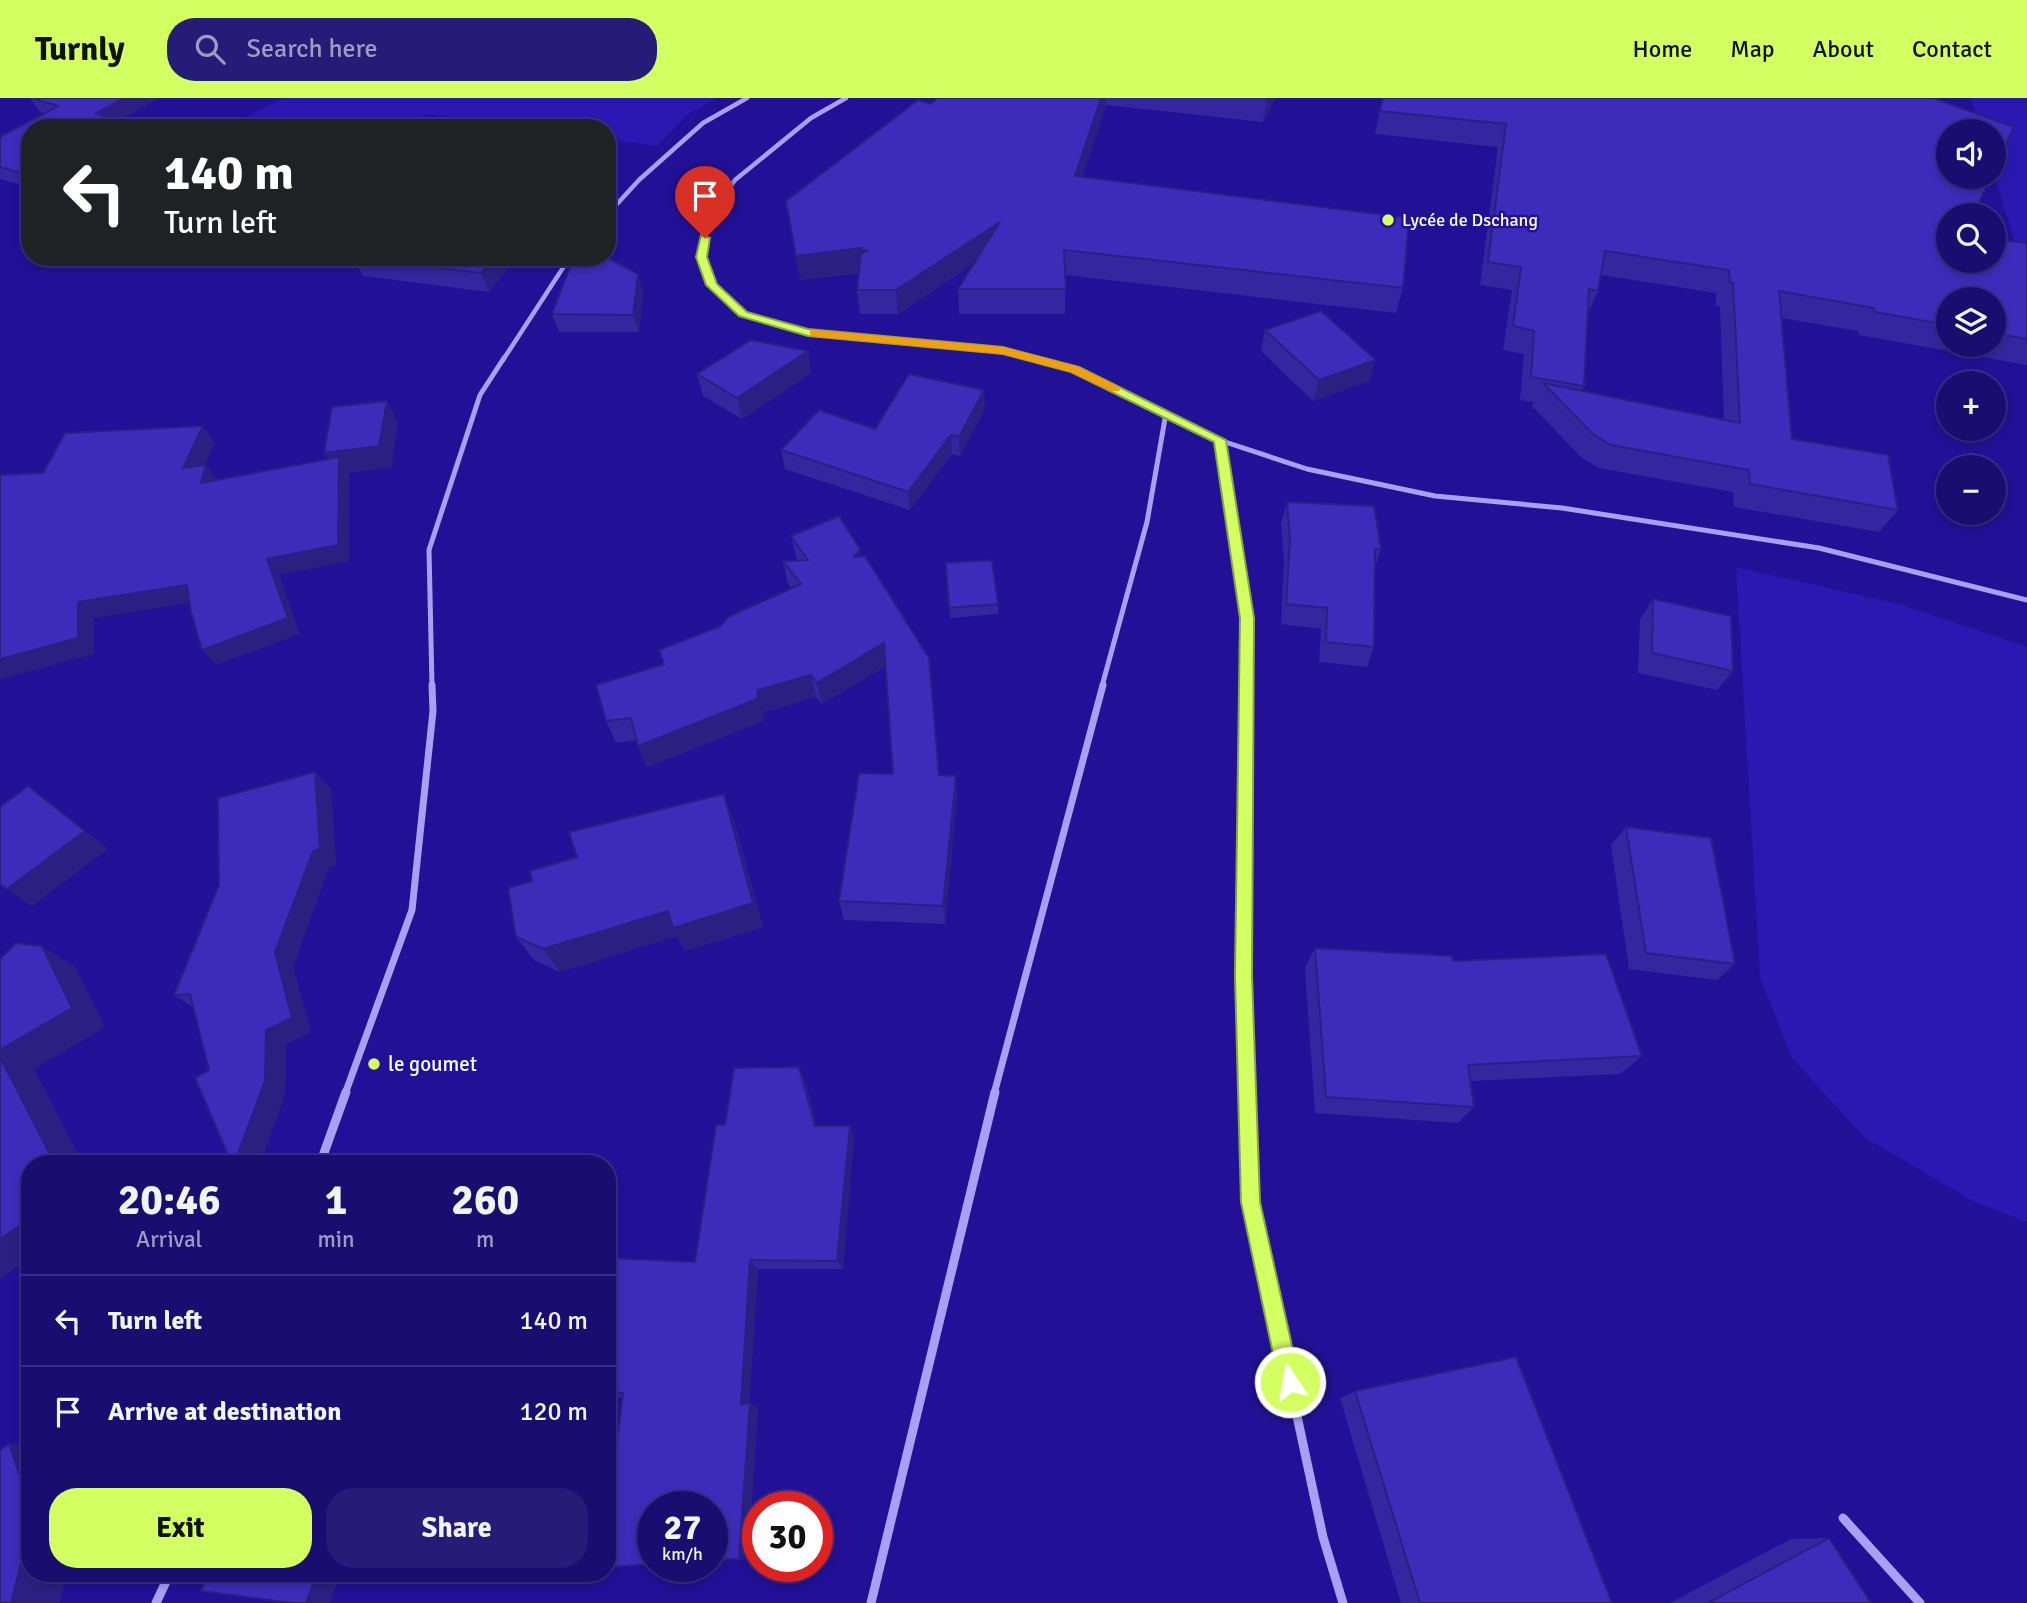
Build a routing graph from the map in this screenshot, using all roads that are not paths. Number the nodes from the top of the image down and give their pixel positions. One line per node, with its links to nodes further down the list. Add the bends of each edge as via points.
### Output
1 (747, 98): 3 (street, via 704,123)
2 (846, 98): 5 (street, via 811,118 735,180 708,218 701,257 712,285 743,314 808,333 1003,350 1075,369)
3 (616, 205)
4 (564, 266): 8 (street, via 480,395 429,550 433,711 412,910)
5 (1166, 412): 6 (street); 12 (street, via 1147,522 1017,1001)
6 (1219, 440): 7 (street, via 1307,469 1435,496 1562,508 1819,548); 13 (street, via 1247,618 1244,976 1251,1202 1323,1537)
7 (2027, 600)
8 (323, 1155)
9 (1843, 1518): 14 (street)
10 (166, 1582): 11 (street)
11 (156, 1603)
12 (871, 1603)
13 (1343, 1603)
14 (1920, 1603)

